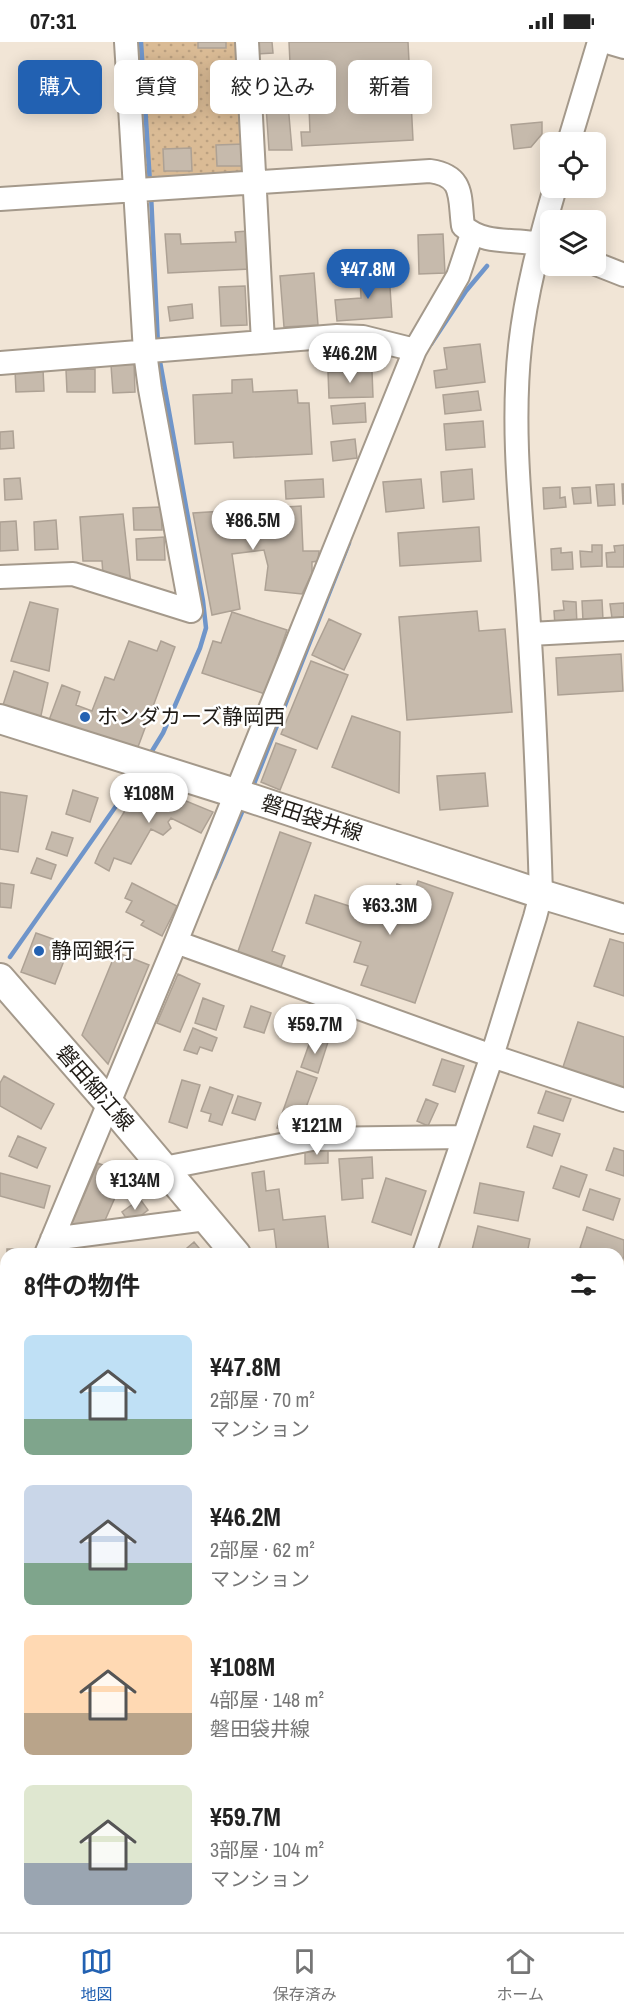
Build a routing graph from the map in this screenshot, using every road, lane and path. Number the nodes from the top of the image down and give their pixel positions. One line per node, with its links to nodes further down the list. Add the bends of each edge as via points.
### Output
1 (126, 42): 8 (street)
2 (247, 42): 7 (street)
3 (599, 42): 6 (street)
4 (607, 42): 5 (street)
5 (624, 47)
6 (572, 132)
7 (255, 181): 8 (street); 10 (street, via 443,173 457,185 463,226); 15 (street)
8 (136, 190): 9 (street); 17 (street)
9 (0, 199)
10 (472, 234): 11 (street); 16 (street, via 458,276)
11 (540, 244)
12 (540, 266): 21 (street, via 520,348 517,412)
13 (606, 268): 14 (street)
14 (624, 275)
15 (263, 342): 16 (street, via 363,337); 17 (street)
16 (415, 350): 23 (street)
17 (145, 352): 18 (street); 19 (street, via 191,611 74,574)
18 (0, 363)
19 (0, 577)
20 (624, 629): 21 (street)
21 (530, 634): 24 (street)
22 (0, 719): 23 (main road, 磐田袋井線)
23 (235, 793): 24 (main road, 磐田袋井線); 26 (street)
24 (541, 894): 25 (main road, 磐田袋井線); 28 (street)
25 (624, 919)
26 (176, 942): 28 (street); 30 (street)
27 (0, 978): 30 (main road, 磐田細江線)
28 (492, 1056): 29 (street); 31 (street)
29 (624, 1100)
30 (109, 1103): 32 (main road, 磐田細江線); 34 (street)
31 (464, 1137): 32 (street, via 312,1139); 36 (street)
32 (164, 1168): 33 (main road, 磐田細江線)
33 (206, 1219): 34 (street); 35 (main road, 磐田細江線)
34 (49, 1247)
35 (231, 1248)
36 (426, 1248)
37 (0, 1460): 38 (street)
38 (0, 1464)

